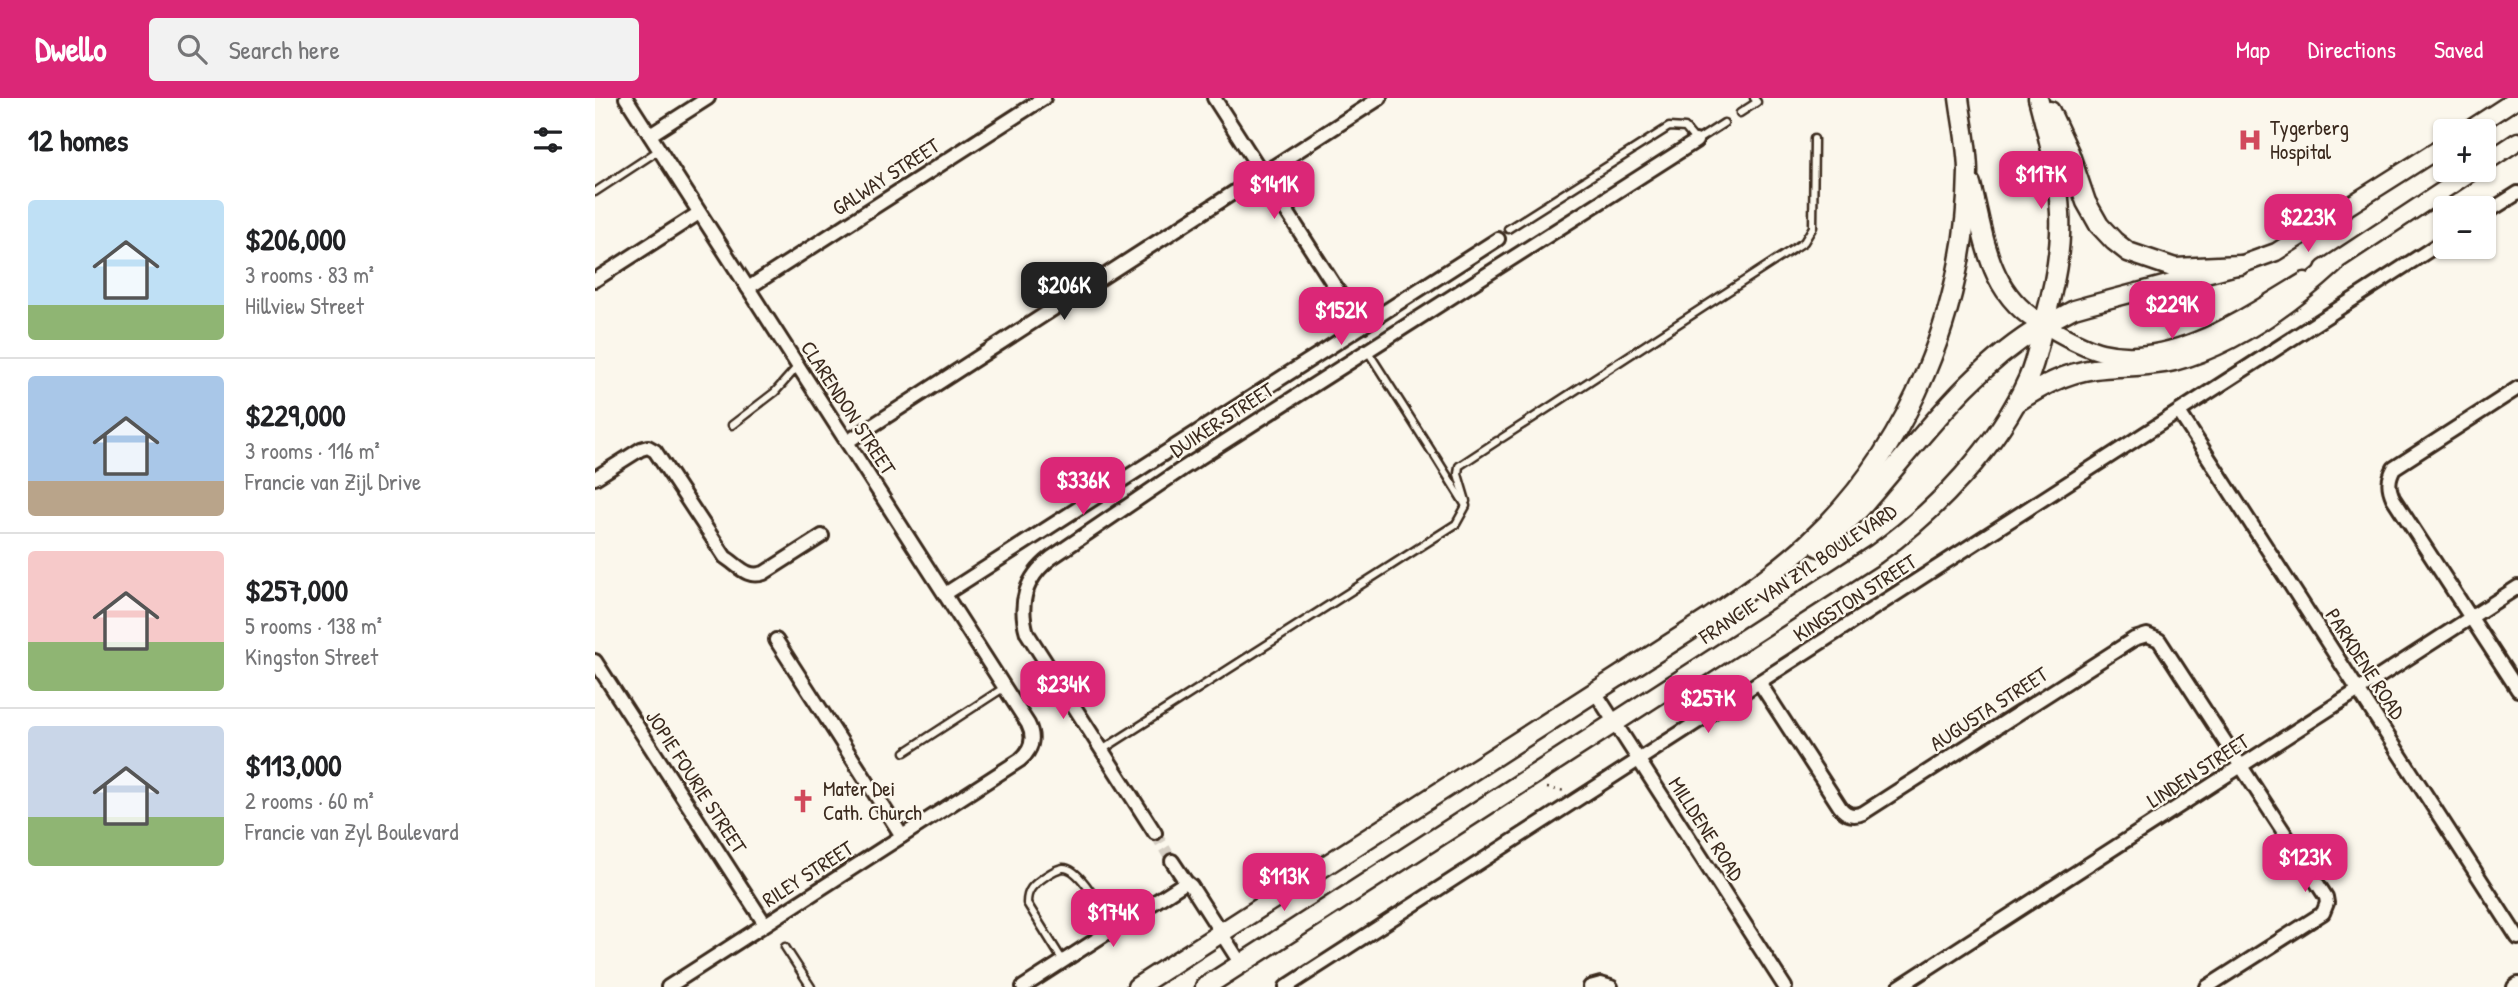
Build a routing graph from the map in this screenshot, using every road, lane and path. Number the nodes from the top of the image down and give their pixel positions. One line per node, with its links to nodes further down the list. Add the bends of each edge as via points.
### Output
1 (626, 98): 16 (street, CLARENDON STREET)
2 (708, 98): 16 (street)
3 (1044, 98): 36 (street, GALWAY STREET)
4 (1214, 98): 24 (street)
5 (1380, 98): 24 (street)
6 (1754, 98): 12 (lane, via 1757,102)
7 (1959, 98): 23 (main road, FRANCIE VAN ZYL BOULEVARD)
8 (2038, 98): 37 (main road, FRANCIE VAN ZYL BOULEVARD, via 2053,154 2061,215 2053,293)
9 (2044, 98): 34 (main road, via 2086,202 2114,242 2128,252 2175,268)
10 (2511, 98): 13 (street)
11 (2518, 98): 13 (street)
12 (1740, 113)
13 (2490, 117): 14 (street)
14 (2487, 119)
15 (1724, 123): 18 (lane, DUIKER STREET)
16 (650, 135): 20 (street, CLARENDON STREET)
17 (1814, 139): 47 (lane, via 1813,227 1804,242 1459,466)
18 (1696, 141): 30 (lane, via 1685,128 1669,127); 39 (street, DUIKER STREET)
19 (2518, 141): 22 (street)
20 (659, 150): 26 (lane); 29 (street, CLARENDON STREET)
21 (2433, 153): 34 (street, via 2276,252)
22 (2496, 155)
23 (1968, 170): 37 (main road, via 1993,270 2022,311); 52 (main road, FRANCIE VAN ZYL BOULEVARD, via 1951,295 1930,360 1898,426 1863,479 1811,540)
24 (1263, 173): 38 (street); 45 (street)
25 (2456, 182): 33 (street)
26 (595, 192)
27 (2518, 193): 28 (street)
28 (2496, 207)
29 (699, 212): 35 (street); 36 (street, CLARENDON STREET)
30 (1508, 229)
31 (1498, 239): 38 (street)
32 (2433, 248): 43 (street, KINGSTON STREET)
33 (2334, 264): 37 (street, via 2233,324 2162,351 2104,352); 42 (main road, via 2268,317 2200,352 2174,361 2062,377)
34 (2240, 265): 37 (street, via 2081,307)
35 (595, 280)
36 (748, 288): 40 (street, CLARENDON STREET)
37 (2044, 325): 42 (main road, FRANCIE VAN ZYL BOULEVARD); 52 (main road, via 1996,358 1864,505 1807,558 1764,590)
38 (1361, 327): 50 (street)
39 (1367, 350): 47 (lane); 62 (street, DUIKER STREET, via 1051,558 1030,581 1023,606 1027,633)
40 (798, 366): 44 (lane, via 775,393); 45 (street, CLARENDON STREET)
41 (2518, 388): 51 (street, via 2403,461 2389,477 2393,498)
42 (2016, 403): 60 (main road, FRANCIE VAN ZYL BOULEVARD, via 1963,474 1893,542)
43 (2179, 412): 55 (street, KINGSTON STREET); 58 (street, PARKDENE ROAD)
44 (732, 425)
45 (847, 442): 50 (street, CLARENDON STREET)
46 (595, 478): 48 (street, via 641,449 655,451 725,557 754,577)
47 (1466, 506): 62 (lane, via 1456,524)
48 (822, 537)
49 (2518, 587): 51 (street, LINDEN STREET)
50 (945, 594): 56 (street, CLARENDON STREET)
51 (2471, 618): 57 (street); 58 (street, LINDEN STREET)
52 (1708, 620): 59 (main road, FRANCIE VAN ZYL BOULEVARD)
53 (776, 640): 69 (street)
54 (595, 661): 72 (street, JOPIE FOURIE STREET)
55 (1759, 682): 64 (street, KINGSTON STREET); 65 (street, AUGUSTA STREET, via 1840,807 1850,815 1863,813 2140,636 2154,637 2163,645)
56 (1005, 687): 61 (street, CLARENDON STREET, via 1028,724); 63 (lane)
57 (2518, 690)
58 (2359, 691): 65 (street, LINDEN STREET); 75 (street, PARKDENE ROAD)
59 (1595, 692): 60 (street, MILLDENE ROAD); 74 (main road, FRANCIE VAN ZYL BOULEVARD)
60 (1614, 723): 64 (street, MILLDENE ROAD); 78 (main road, FRANCIE VAN ZYL BOULEVARD)
61 (1032, 742): 69 (street, RILEY STREET, via 1020,760)
62 (1102, 750): 68 (street, DUIKER STREET)
63 (905, 752)
64 (1639, 760): 84 (street, KINGSTON STREET); 87 (street, MILLDENE ROAD)
65 (2241, 765): 88 (street, LINDEN STREET); 89 (street, via 2327,903 2319,916)
66 (1541, 787): 67 (path)
67 (1567, 793)
68 (1154, 833)
69 (902, 836): 72 (street, RILEY STREET)
70 (1172, 861): 71 (street)
71 (1186, 882): 73 (street); 74 (street)
72 (765, 925): 79 (street, RILEY STREET)
73 (1113, 929): 77 (street); 77 (lane, via 1079,875 1062,868 1049,875 1029,889 1027,904)
74 (1221, 933): 78 (street); 82 (main road, FRANCIE VAN ZYL BOULEVARD)
75 (2518, 938)
76 (785, 947): 80 (lane)
77 (1063, 961): 81 (street)
78 (1241, 964): 83 (main road, FRANCIE VAN ZYL BOULEVARD)
79 (668, 987)
80 (811, 987)
81 (1023, 987)
82 (1137, 987)
83 (1205, 987)
84 (1286, 987)
85 (1590, 987): 86 (street)
86 (1611, 987)
87 (1785, 987)
88 (1899, 987)
89 (2207, 987)

